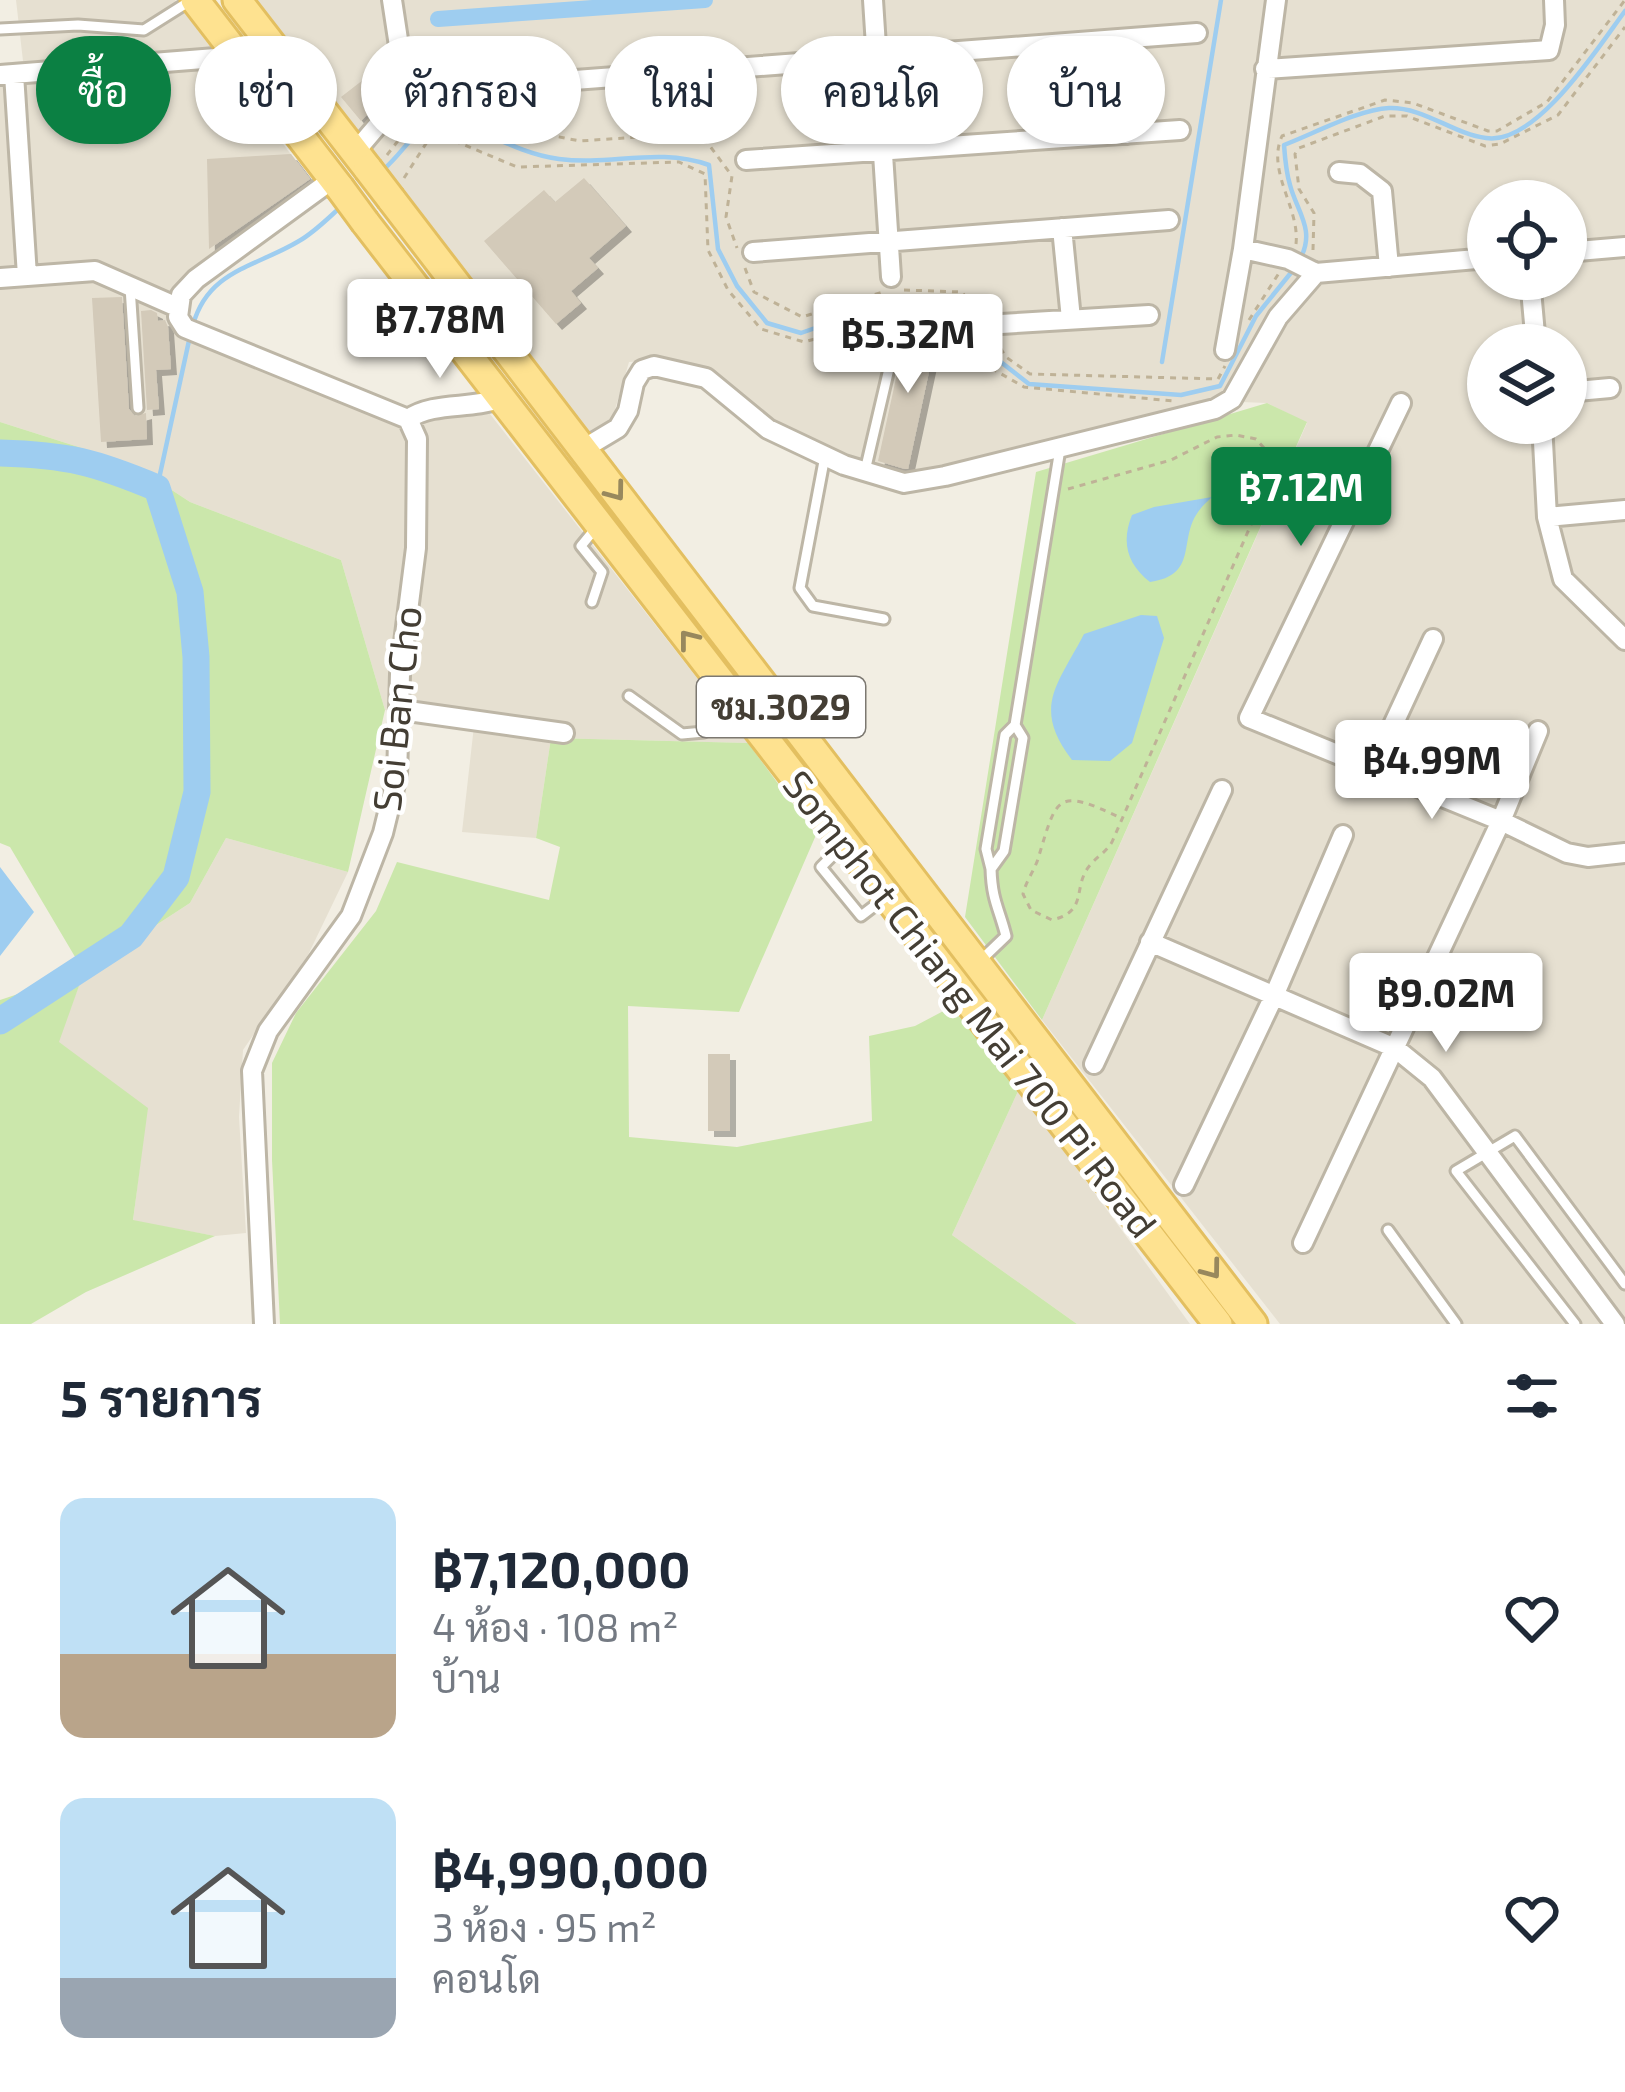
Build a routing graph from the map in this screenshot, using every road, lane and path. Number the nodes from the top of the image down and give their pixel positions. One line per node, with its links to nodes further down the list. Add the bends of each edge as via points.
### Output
1 (193, 0): 8 (lane, via 144,30); 10 (main road, Somphot Chiang Mai 700 Pi Road / ชม.3029)
2 (237, 0): 24 (main road, Somphot Chiang Mai 700 Pi Road / ชม.3029)
3 (392, 0): 24 (street, via 406,92)
4 (873, 0): 11 (street)
5 (1276, 0): 15 (street)
6 (1554, 0): 15 (street, via 1550,50)
7 (1625, 0): 36 (path, via 1547,102 1497,131 1384,100 1282,136 1284,190 1298,218)
8 (0, 29)
9 (1197, 33): 12 (street)
10 (224, 36)
11 (875, 36)
12 (1151, 36)
13 (195, 60): 16 (street)
14 (781, 63): 17 (street)
15 (1265, 69): 32 (street)
16 (7, 75): 38 (street)
17 (581, 79)
18 (1180, 130): 19 (street)
19 (1165, 131)
20 (1007, 142): 23 (street)
21 (306, 144): 27 (main road, Somphot Chiang Mai 700 Pi Road / ชม.3029)
22 (882, 144): 23 (street)
23 (883, 151): 25 (street); 30 (street)
24 (370, 159): 48 (path, via 444,98 580,141 668,135 707,142 731,176 725,217 754,292 802,317 893,290 962,292 1006,357 1030,374 1218,379); 57 (main road, Somphot Chiang Mai 700 Pi Road / ชม.3029, bridge, via 391,200)
25 (746, 160)
26 (1339, 172): 37 (street, via 1360,174 1382,191)
27 (336, 184): 42 (street, via 196,279); 51 (main road, Somphot Chiang Mai 700 Pi Road / ชม.3029, bridge)
28 (1169, 220): 29 (street)
29 (1062, 228): 30 (street); 44 (street)
30 (889, 241): 34 (street); 39 (street)
31 (1625, 247): 33 (street)
32 (1243, 249): 36 (street); 48 (street)
33 (1587, 250)
34 (754, 251)
35 (1467, 260): 37 (street)
36 (1303, 266): 37 (street); 47 (path); 56 (street, via 1232,399)
37 (1389, 267)
38 (27, 276): 40 (street); 41 (street, via 94,271)
39 (891, 277)
40 (0, 278)
41 (130, 286): 42 (street); 53 (lane)
42 (177, 307): 54 (street, via 193,331)
43 (1149, 315): 44 (street)
44 (1071, 319): 45 (street)
45 (1001, 324)
46 (899, 326): 59 (lane)
47 (1244, 328)
48 (1226, 356)
49 (1610, 388): 50 (street)
50 (1587, 390)
51 (500, 398): 54 (street, via 423,409); 63 (main road, Somphot Chiang Mai 700 Pi Road / ชม.3029)
52 (1401, 403): 74 (street, via 1249,718)
53 (138, 408)
54 (408, 419): 70 (street, Soi Ban Cho, via 417,439 416,548)
55 (1542, 444): 62 (street)
56 (1060, 447): 59 (street, via 904,483); 60 (lane)
57 (583, 449): 58 (street, via 618,428 634,383 654,366 706,378 768,429); 82 (main road, Somphot Chiang Mai 700 Pi Road / ชม.3029, one-way to 82)
58 (825, 456): 59 (street); 65 (lane, via 800,588 813,606)
59 (865, 471)
60 (1052, 493): 71 (lane); 76 (path, via 1171,460 1217,437 1256,439 1271,457 1271,479)
61 (1625, 510): 62 (street)
62 (1547, 517): 67 (street, via 1563,579)
63 (599, 524): 64 (lane, via 581,546 602,572); 69 (main road, Somphot Chiang Mai 700 Pi Road / ชม.3029, one-way to 63)
64 (592, 602)
65 (884, 619)
66 (1433, 639): 74 (street)
67 (1625, 640)
68 (629, 696): 69 (lane, via 682,734 704,732)
69 (739, 706): 92 (main road, Somphot Chiang Mai 700 Pi Road / ชม.3029)
70 (400, 710): 73 (street); 91 (street, Soi Ban Cho, via 397,776 351,916 268,1031 252,1071)
71 (1015, 725): 80 (lane, via 1001,758 986,849); 80 (lane, via 1023,738 1004,851)
72 (1538, 731): 77 (street)
73 (564, 733)
74 (1373, 768): 77 (street)
75 (1222, 790): 81 (street)
76 (1121, 818): 76 (path, via 1079,800 1049,814 1023,894 1031,910 1052,920 1068,916)
77 (1501, 821): 79 (street, via 1568,853); 84 (street)
78 (1343, 835): 83 (street)
79 (1625, 853)
80 (991, 869): 82 (lane, via 992,903 1006,936)
81 (1150, 942): 83 (street); 85 (street)
82 (977, 963): 93 (main road, Somphot Chiang Mai 700 Pi Road / ชม.3029, one-way to 93)
83 (1274, 996): 84 (street); 87 (street)
84 (1395, 1048): 86 (street, via 1432,1078); 89 (street)
85 (1094, 1064)
86 (1486, 1151): 90 (lane, via 1515,1136); 95 (lane, via 1456,1171); 96 (street)
87 (1184, 1184)
88 (1388, 1230): 94 (lane)
89 (1303, 1244)
90 (1625, 1284)
91 (264, 1324)
92 (1218, 1324)
93 (1253, 1324)
94 (1456, 1324)
95 (1575, 1324)
96 (1616, 1324)

